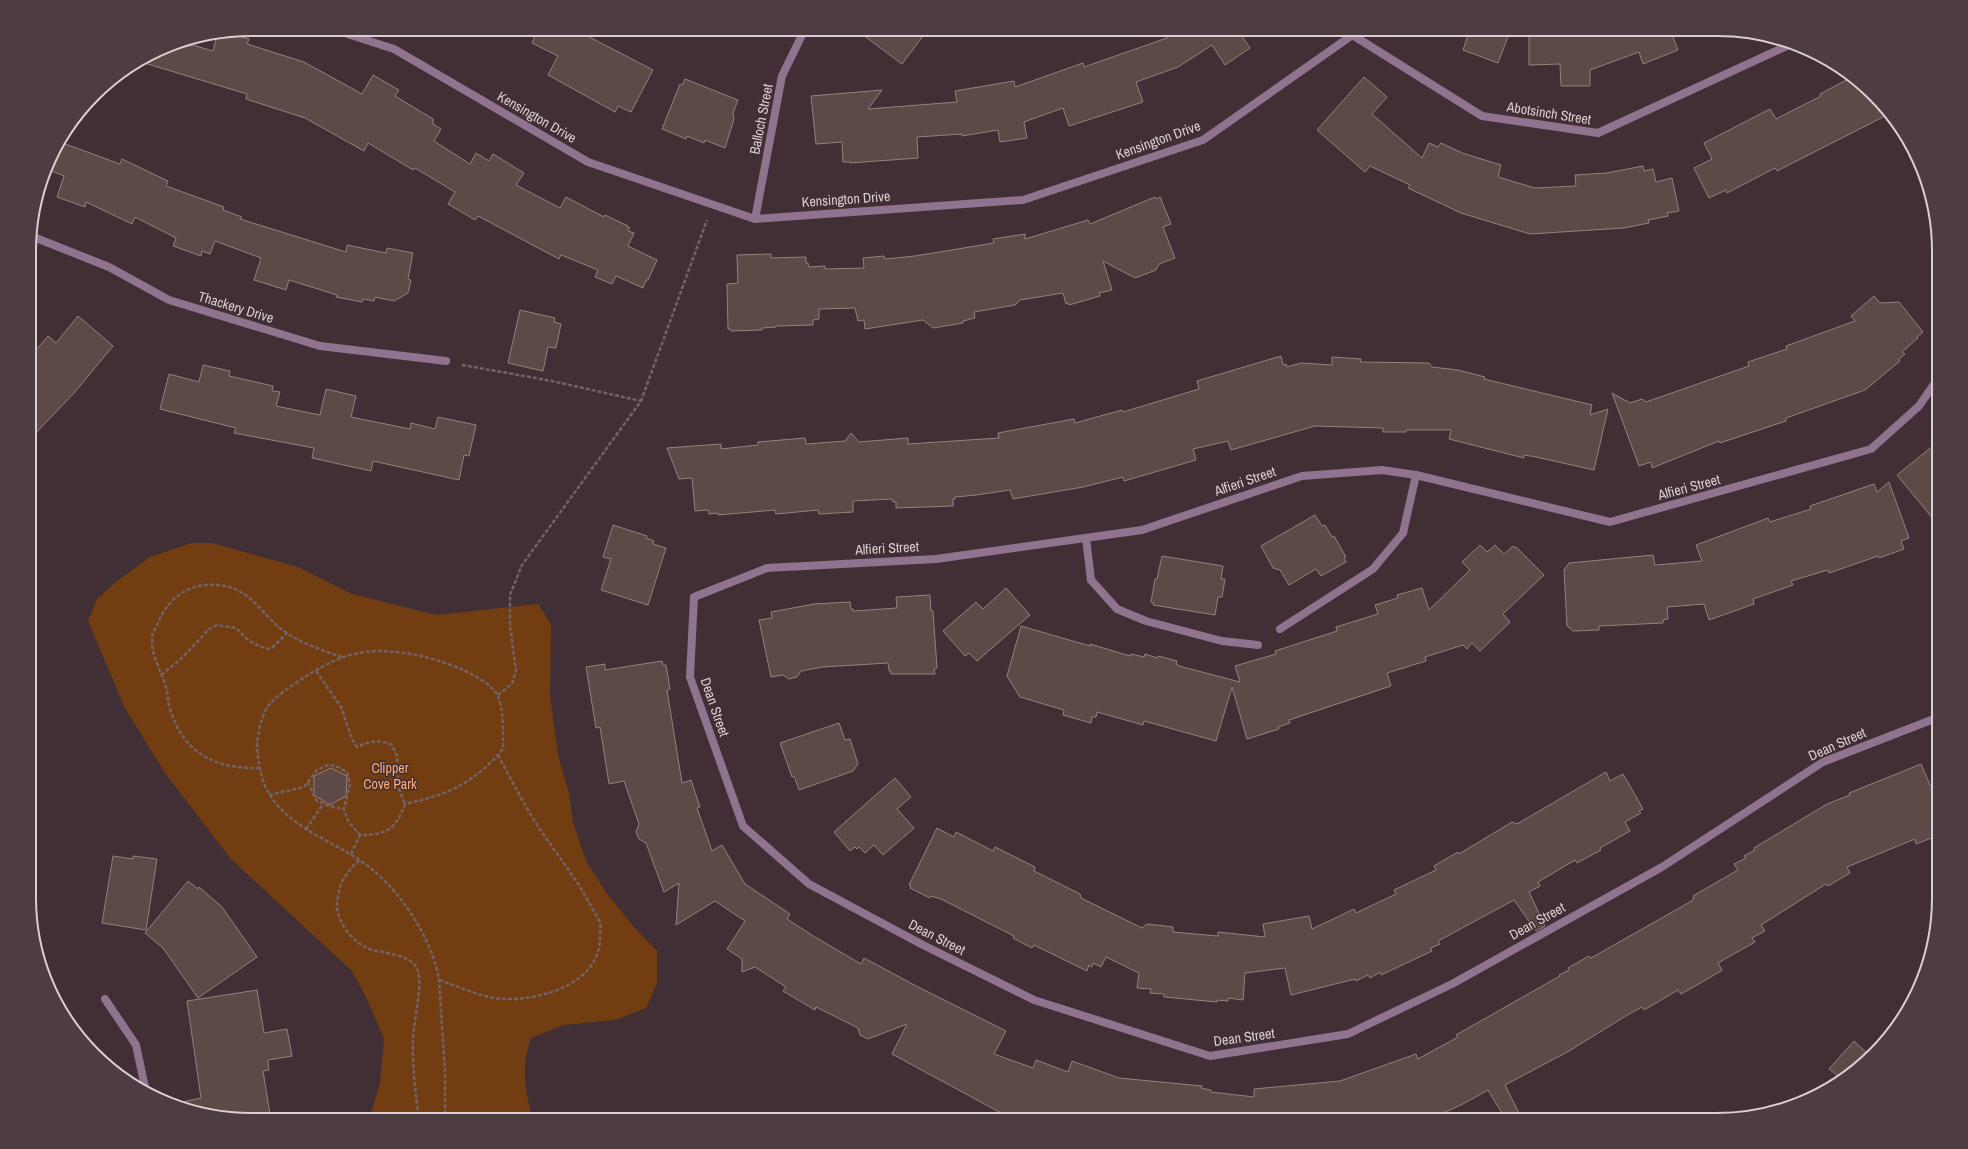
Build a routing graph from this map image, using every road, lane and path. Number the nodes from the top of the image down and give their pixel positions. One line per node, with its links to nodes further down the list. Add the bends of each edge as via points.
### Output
1 (354, 36): 5 (street, Kensington Drive, via 394,49 588,162)
2 (802, 36): 6 (street, Balloch Street, via 782,76)
3 (1354, 36): 4 (street, Abotsinch Street, via 1482,116 1598,133); 6 (street, Kensington Drive, via 1203,140 1023,200)
4 (1785, 47)
5 (712, 204): 6 (street, Kensington Drive); 10 (path)
6 (755, 219)
7 (36, 238): 8 (street, Thackery Drive, via 109,267 169,300 320,346)
8 (446, 361): 10 (path)
9 (1932, 386): 11 (street, Alfieri Street, via 1919,406 1871,449 1610,522)
10 (641, 401): 20 (path, via 522,565 510,595 510,625 516,671 512,684)
11 (1416, 475): 12 (street, Alfieri Street, via 1382,470 1302,476 1142,530); 14 (street, via 1403,533 1373,569)
12 (1086, 538): 13 (street, Alfieri Street, via 936,559 767,568); 16 (street, via 1091,580 1117,609 1146,621 1222,641)
13 (694, 597): 21 (street, Dean Street, via 690,677 743,826 809,884 1034,1000 1210,1056 1348,1034 1452,984 1662,867 1823,762)
14 (1280, 629)
15 (287, 633): 17 (path, via 314,647); 19 (path, via 273,647 267,649 249,641 236,628 217,625 209,629 181,659); 19 (path, via 246,594 226,586 207,585 189,589 173,598 161,614 151,638 153,655)
16 (1258, 645)
17 (343, 657): 18 (path); 20 (path, via 376,651 443,661 475,675)
18 (316, 671): 23 (path, via 290,687 269,705 261,722 257,745); 27 (path, via 341,706 357,747 381,740 392,745 397,756 398,786)
19 (161, 675): 23 (path, via 177,728 186,742 214,762 229,767)
20 (498, 695): 22 (path, via 503,749)
21 (1932, 719)
22 (498, 755): 27 (path, via 476,777 453,790); 33 (path, via 540,830 589,901 600,924 600,950 591,966 571,984 548,994 528,998 505,999 475,994)
23 (260, 768): 25 (path)
24 (308, 782): 25 (path, via 304,787); 26 (path, via 316,800); 28 (path, via 317,770 328,765 347,772 350,784)
25 (269, 795): 29 (path, via 286,816)
26 (323, 804): 28 (path); 29 (path)
27 (405, 804): 30 (path, via 399,820 385,832)
28 (344, 809): 30 (path, via 348,821)
29 (306, 829): 31 (path)
30 (360, 835): 31 (path)
31 (351, 854): 32 (path)
32 (359, 860): 33 (path, via 374,870 401,898 423,934 437,967); 36 (path, via 340,886 337,908 344,927 354,940 368,949 391,953 408,960 418,970 420,982 413,1040)
33 (439, 980): 37 (path, via 445,1065)
34 (105, 999): 35 (street, via 136,1044)
35 (144, 1084)
36 (418, 1113)
37 (445, 1113)

